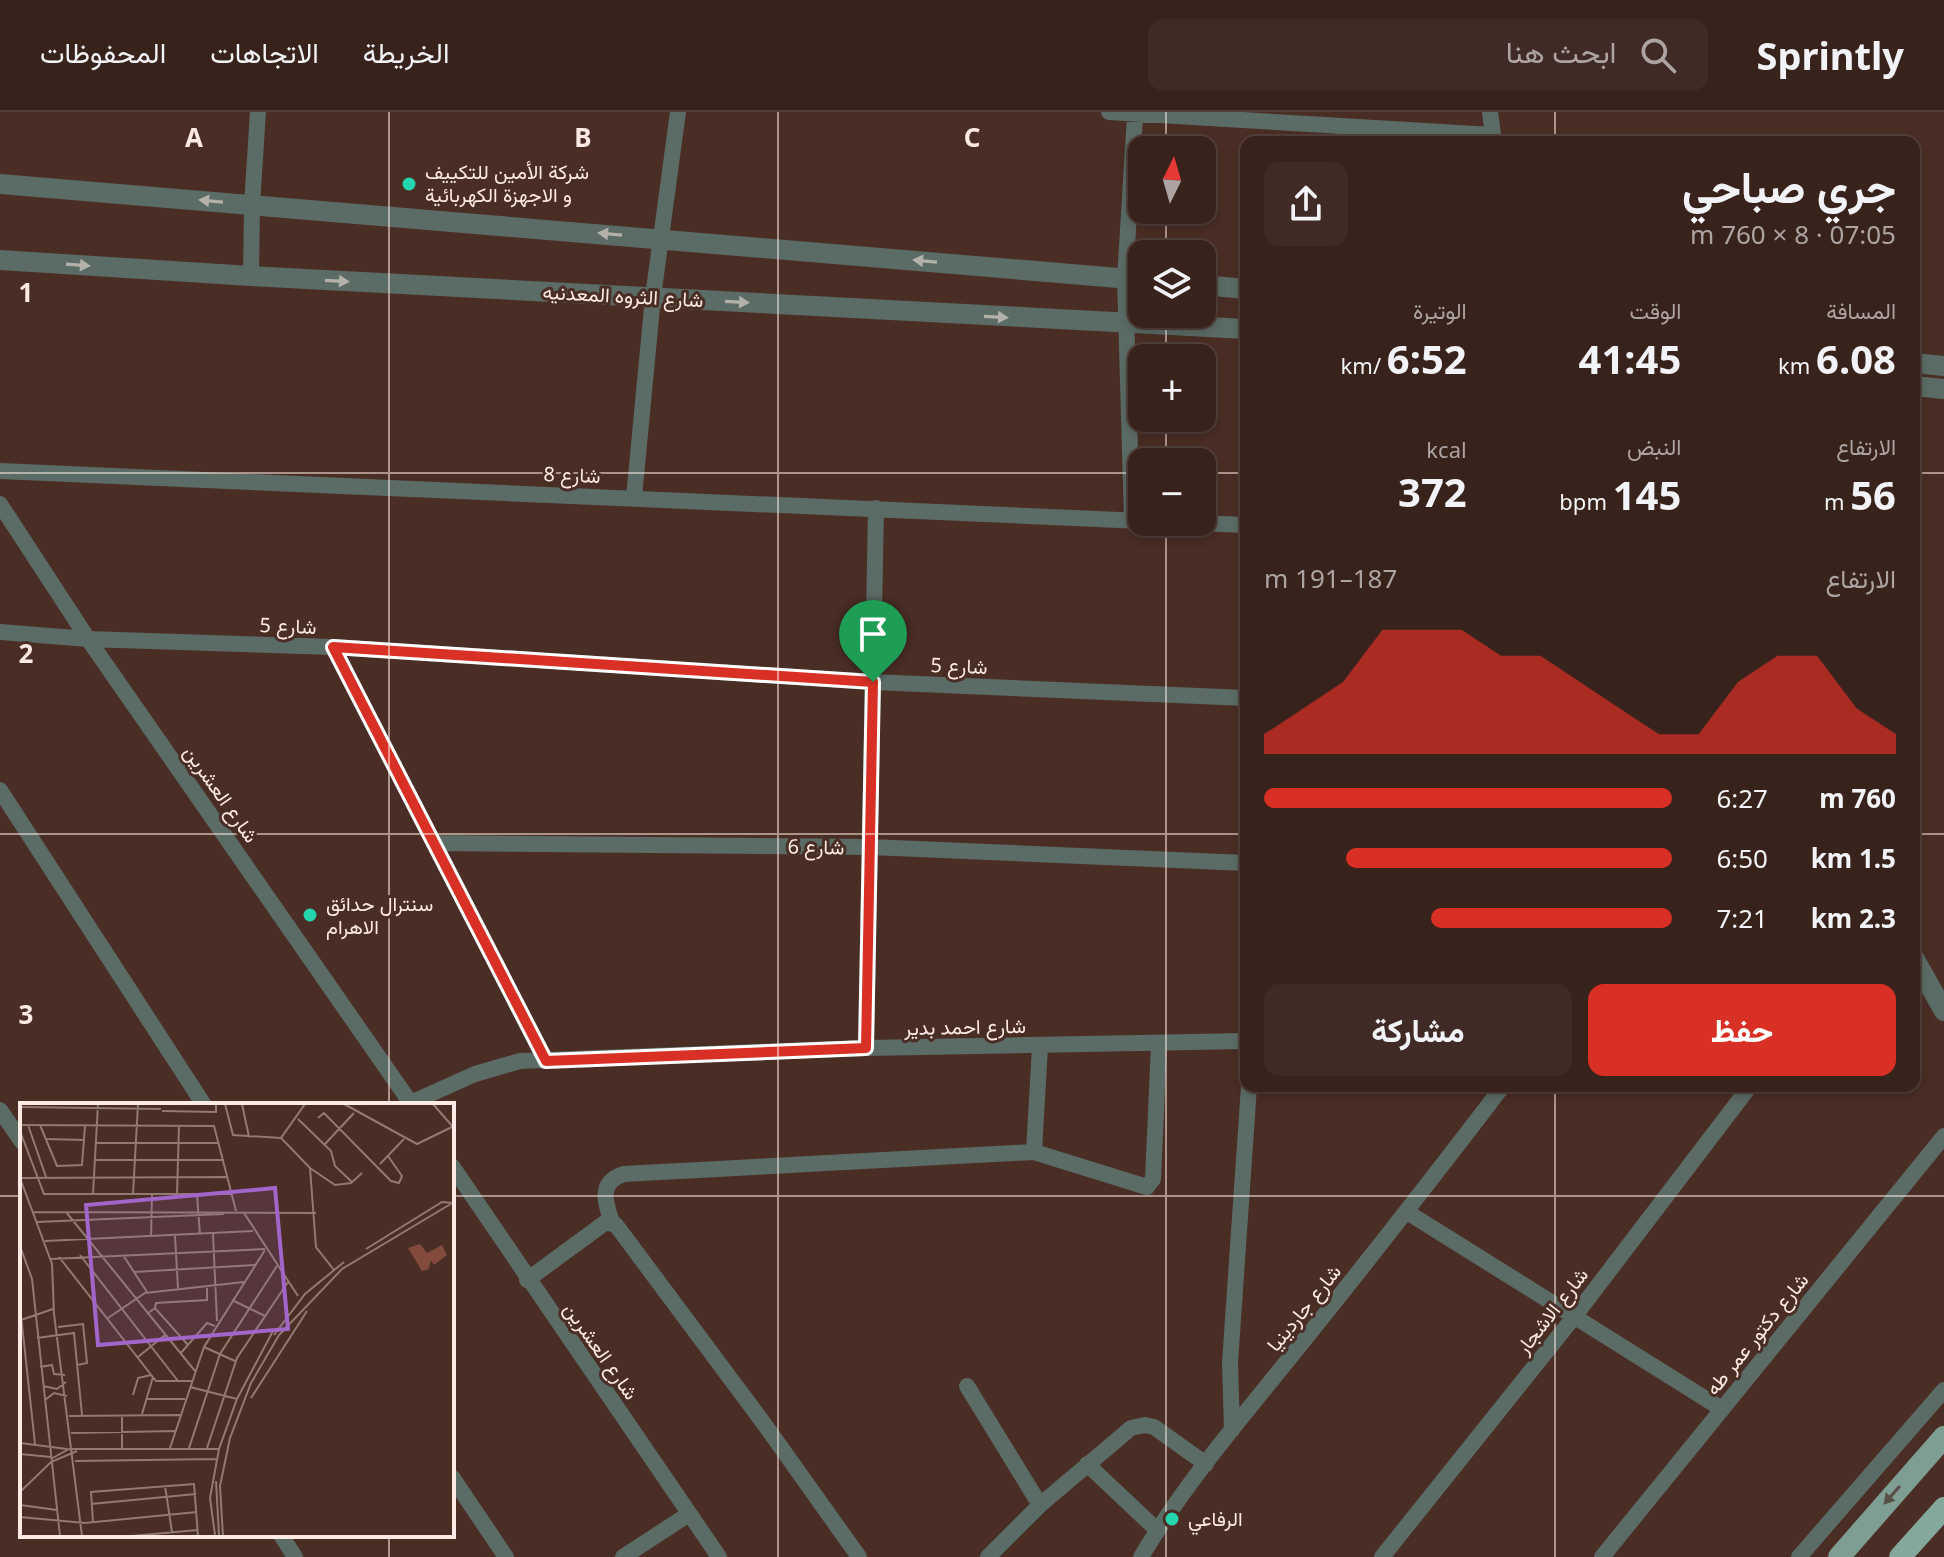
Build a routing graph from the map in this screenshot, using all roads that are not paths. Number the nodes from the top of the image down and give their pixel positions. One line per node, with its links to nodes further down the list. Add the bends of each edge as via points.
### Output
1 (258, 112): 9 (street)
2 (678, 112): 10 (street)
3 (1109, 112): 5 (street)
4 (1490, 112): 7 (street)
5 (1135, 116): 6 (street); 11 (street)
6 (1461, 136)
7 (1494, 136)
8 (0, 184): 9 (street, one-way to 8)
9 (252, 205): 10 (street, one-way to 9); 13 (street)
10 (660, 238): 14 (street, one-way to 10); 17 (street)
11 (1134, 240)
12 (0, 260): 13 (street, شارع الثروه المعدنيه, one-way to 13)
13 (251, 276): 17 (street, شارع الثروه المعدنيه, one-way to 17)
14 (1128, 279)
15 (1216, 286): 16 (street)
16 (1240, 288)
17 (653, 297): 19 (street, شارع الثروه المعدنيه, one-way to 19); 27 (street)
18 (1128, 318): 19 (street)
19 (1127, 324): 20 (street, شارع الثروه المعدنيه); 25 (street)
20 (1240, 329)
21 (1920, 364): 22 (street)
22 (1944, 366)
23 (1920, 387): 24 (street)
24 (1944, 389)
25 (1133, 448)
26 (0, 471): 27 (street, شارع 8)
27 (634, 497): 29 (street, شارع 8)
28 (0, 504): 34 (street, شارع العشرين)
29 (876, 508): 30 (street, شارع 8); 36 (street)
30 (1128, 520)
31 (1216, 524): 32 (street)
32 (1240, 525)
33 (0, 632): 34 (street, شارع 5)
34 (88, 639): 35 (street, شارع 5); 53 (street, شارع العشرين)
35 (333, 647): 36 (street, شارع 5); 39 (street)
36 (873, 682): 37 (street, شارع 5); 40 (street)
37 (1240, 698)
38 (0, 790): 52 (street)
39 (434, 843): 40 (street, شارع 6); 48 (street)
40 (870, 847): 41 (street, شارع 6); 47 (street)
41 (1240, 863)
42 (1920, 969): 43 (street)
43 (1944, 1011)
44 (1240, 1041): 45 (street, شارع احمد بدير)
45 (1159, 1044): 46 (street, شارع احمد بدير); 58 (street, via 1150,1185 1143,1188)
46 (1040, 1046): 47 (street, شارع احمد بدير); 58 (street)
47 (866, 1048): 48 (street, شارع احمد بدير)
48 (546, 1061): 54 (street, شارع احمد بدير, via 497,1066)
49 (1249, 1092): 67 (street, via 1230,1363)
50 (1498, 1092): 60 (street, شارع جاردينيا)
51 (1745, 1092): 63 (street, شارع الاشجار)
52 (203, 1103)
53 (408, 1103)
54 (411, 1103)
55 (0, 1110): 57 (street)
56 (1944, 1136): 66 (street, شارع دكتور عمر طه)
57 (20, 1139)
58 (1034, 1152): 61 (street, via 624,1174 610,1181 604,1195)
59 (454, 1169): 62 (street, شارع العشرين)
60 (1407, 1212): 63 (street); 67 (street, شارع جاردينيا)
61 (612, 1222): 62 (street); 81 (street)
62 (527, 1280): 74 (street, شارع العشرين)
63 (1574, 1317): 66 (street); 84 (street, شارع الاشجار)
64 (967, 1386): 72 (street)
65 (1944, 1390): 86 (street)
66 (1722, 1409): 85 (street, شارع دكتور عمر طه)
67 (1232, 1430): 70 (street, شارع جاردينيا)
68 (1944, 1437): 87 (main road, one-way to 87)
69 (1087, 1464): 70 (street, via 1131,1428 1145,1425); 72 (street); 75 (street)
70 (1206, 1464): 75 (street, شارع جاردينيا)
71 (454, 1480): 78 (street)
72 (1040, 1505): 82 (street)
73 (1944, 1508): 88 (highway)
74 (689, 1514): 79 (street); 80 (street, شارع العشرين)
75 (1157, 1530): 83 (street, شارع جاردينيا)
76 (282, 1537): 77 (street)
77 (295, 1557)
78 (506, 1557)
79 (623, 1557)
80 (719, 1557)
81 (859, 1557)
82 (988, 1557)
83 (1141, 1557)
84 (1382, 1557)
85 (1602, 1557)
86 (1799, 1557)
87 (1839, 1557)
88 (1900, 1557)

